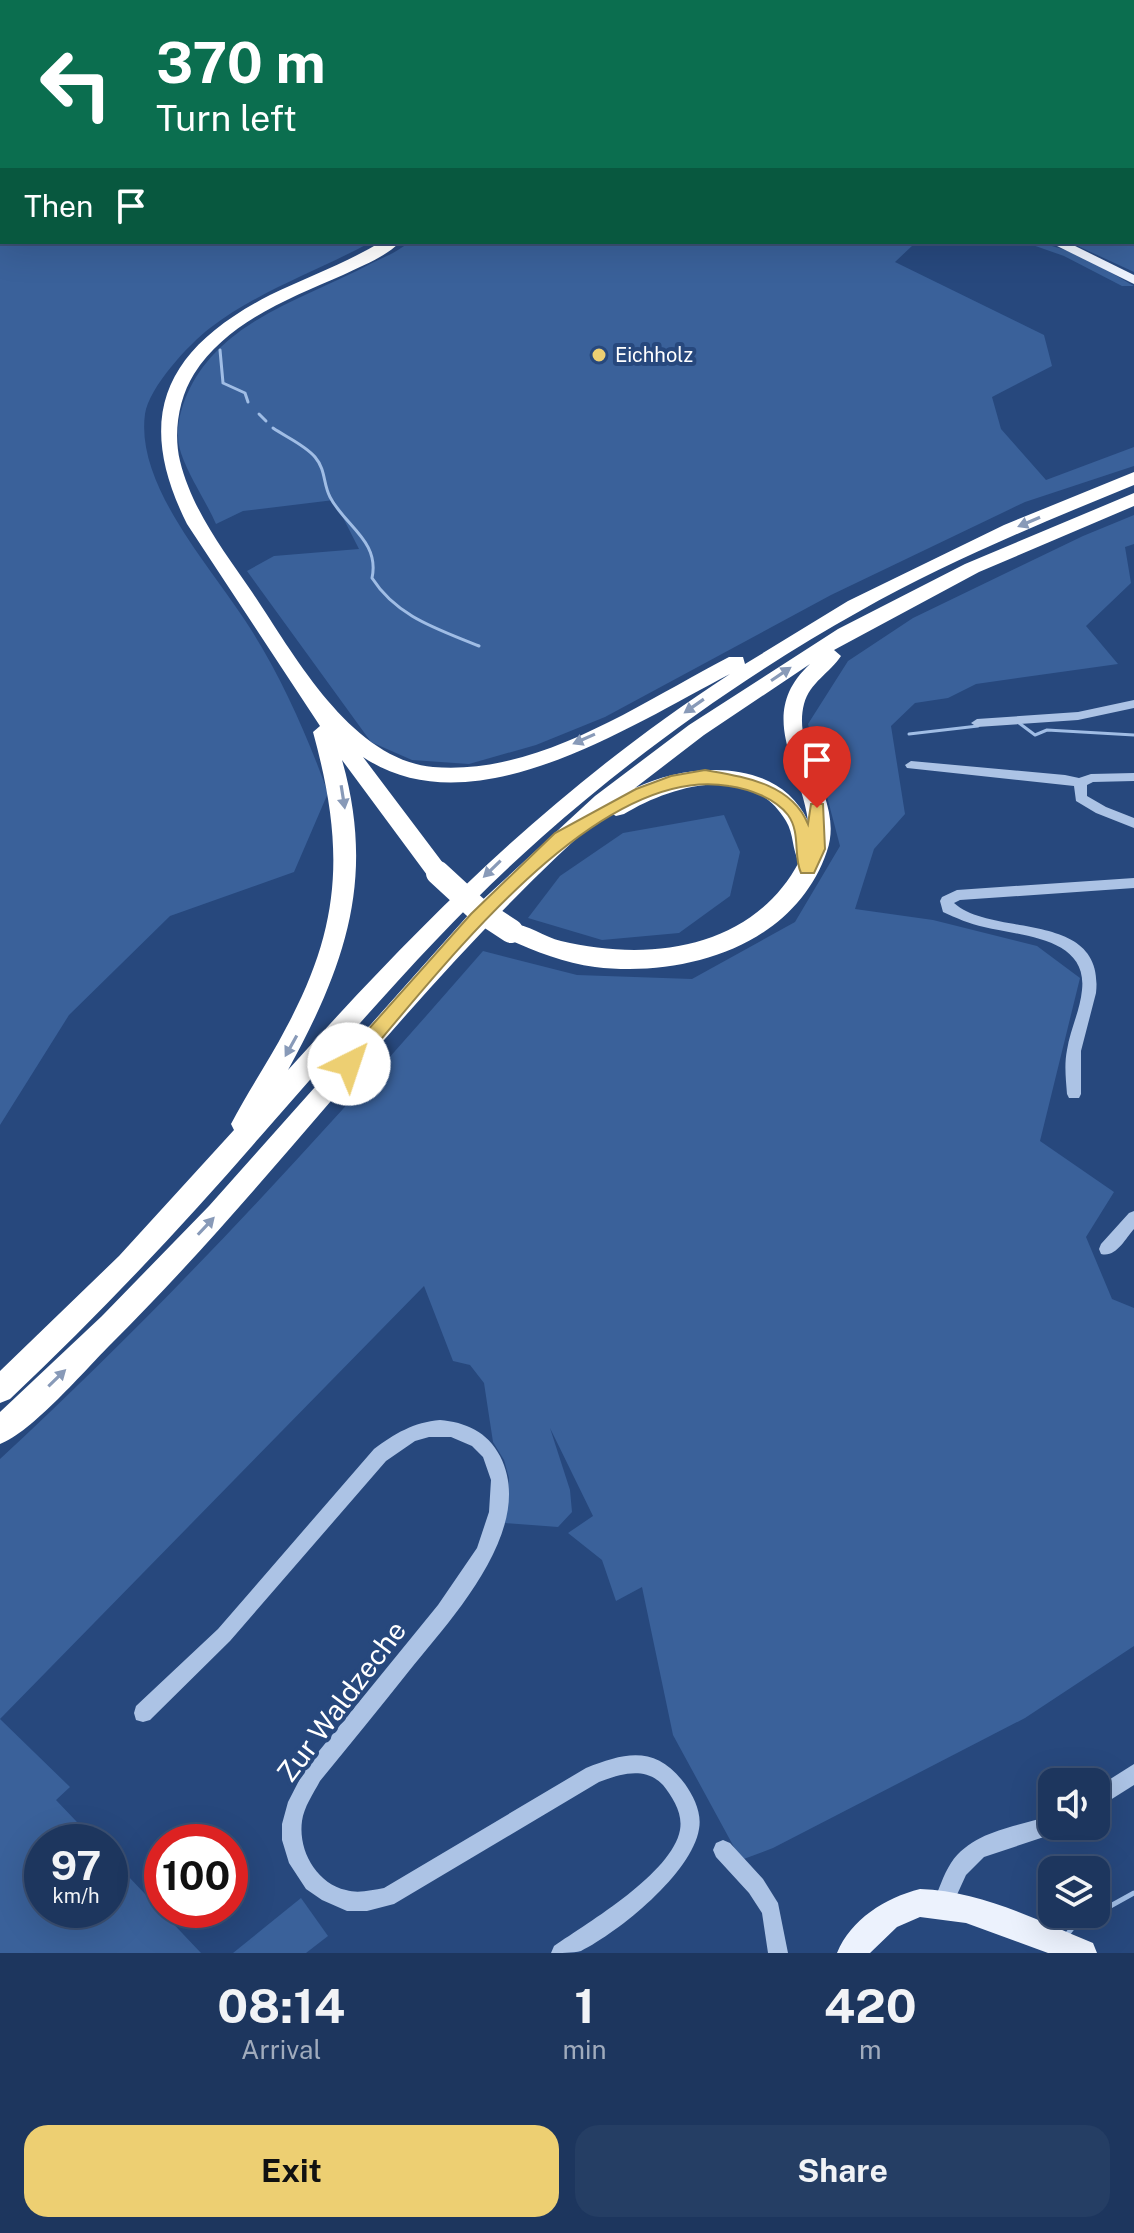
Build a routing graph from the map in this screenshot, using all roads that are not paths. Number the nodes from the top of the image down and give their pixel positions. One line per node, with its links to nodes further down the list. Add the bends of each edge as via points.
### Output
1 (388, 244): 8 (highway, via 225,330 186,372 166,419 167,453 186,506)
2 (1060, 244): 3 (main road)
3 (1134, 280)
4 (1134, 478): 7 (highway, one-way to 7, via 1011,529)
5 (1134, 499): 6 (highway)
6 (916, 595): 15 (highway, one-way to 6, via 718,716); 16 (highway, via 819,665 797,691 793,738 819,829)
7 (855, 605): 8 (highway, one-way to 8, via 592,735 527,761 477,773 433,775 389,763 363,746); 19 (highway, one-way to 19, via 697,704 538,827 385,980)
8 (311, 696): 16 (highway, bridge, via 396,823 438,873 511,931 546,947 632,961 708,949 752,930 786,902); 19 (highway, one-way to 19, via 343,791 349,852 340,924 311,1007)
9 (1134, 704): 10 (street, via 1078,716)
10 (977, 723)
11 (911, 765): 13 (street)
12 (1134, 777): 13 (street)
13 (1080, 783): 14 (street, via 1081,798 1090,805)
14 (1134, 823)
15 (561, 838): 16 (highway, via 661,785 725,777 766,790 795,811 807,842); 23 (highway, one-way to 15, via 153,1283 477,918)
16 (807, 869)
17 (1134, 883): 18 (street, via 957,895 947,901 948,908 981,921 1058,939 1080,958 1090,986 1073,1054)
18 (1074, 1094)
19 (212, 1177): 22 (highway, via 130,1266)
20 (1134, 1218): 21 (street)
21 (1107, 1249)
22 (0, 1390)
23 (0, 1431)
24 (143, 1713): 31 (street, Zur Waldzeche, via 224,1635 380,1455 422,1429 468,1434 491,1454 500,1478 489,1544 469,1580 313,1774 295,1809 292,1840 304,1872 329,1893 347,1901 387,1897 593,1775 629,1763 652,1766 679,1789 688,1809 687,1840 679,1860 664,1878)
25 (1134, 1774): 26 (street)
26 (1110, 1790)
27 (1038, 1829): 29 (street, via 971,1854 959,1866)
28 (723, 1850): 32 (street, via 771,1910)
29 (943, 1903): 30 (main road); 33 (main road, via 903,1907 878,1923)
30 (1068, 1947)
31 (561, 1953)
32 (778, 1953)
33 (851, 1953)

